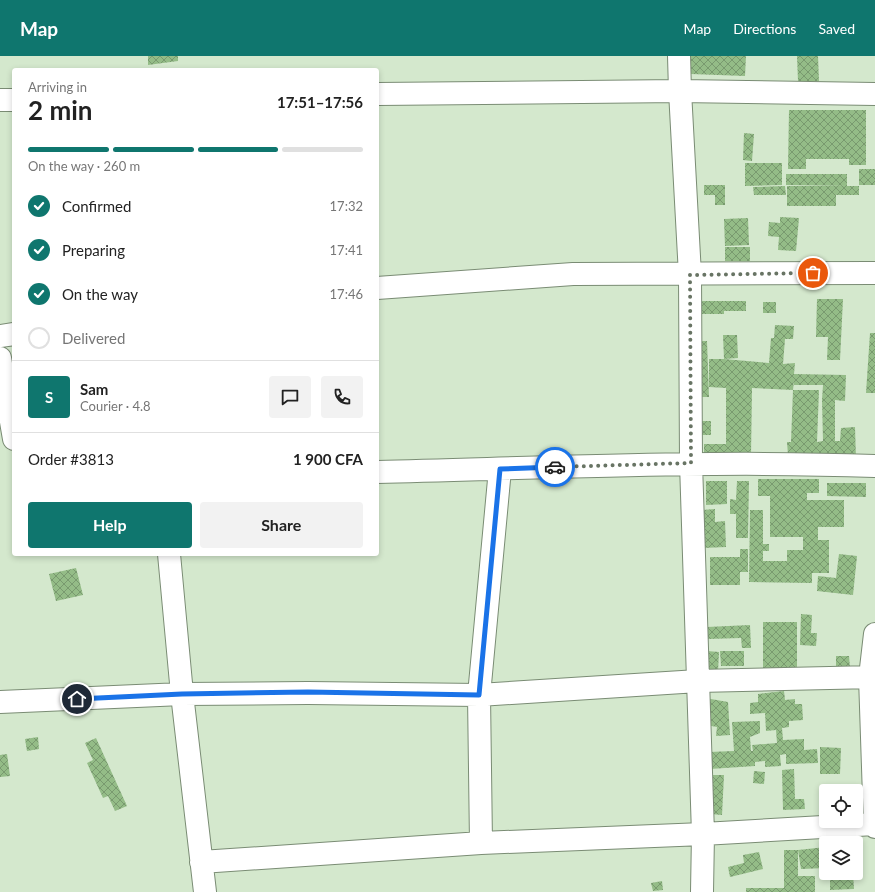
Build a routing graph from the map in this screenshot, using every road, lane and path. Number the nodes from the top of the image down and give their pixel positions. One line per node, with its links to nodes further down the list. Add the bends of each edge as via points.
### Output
1 (679, 56): 2 (street)
2 (680, 91): 3 (street); 4 (street); 8 (street)
3 (379, 94)
4 (875, 94)
5 (0, 100): 6 (street)
6 (12, 100)
7 (875, 273): 8 (street)
8 (690, 275): 9 (street, via 573,274); 14 (street)
9 (379, 288)
10 (12, 334): 11 (street)
11 (0, 336)
12 (0, 358): 13 (street)
13 (12, 427)
14 (691, 463): 15 (street); 16 (street); 21 (street)
15 (875, 466)
16 (500, 469): 17 (street); 23 (street)
17 (379, 472)
18 (169, 556): 22 (street)
19 (875, 634): 20 (street)
20 (873, 677): 21 (street); 25 (street)
21 (698, 682): 23 (street); 26 (street)
22 (182, 694): 23 (street, via 308,692); 24 (street); 28 (street)
23 (479, 695): 27 (street)
24 (0, 702)
25 (875, 826): 26 (street)
26 (703, 834): 27 (street); 30 (street)
27 (481, 843): 28 (street)
28 (201, 862): 29 (street)
29 (205, 892)
30 (702, 892)

